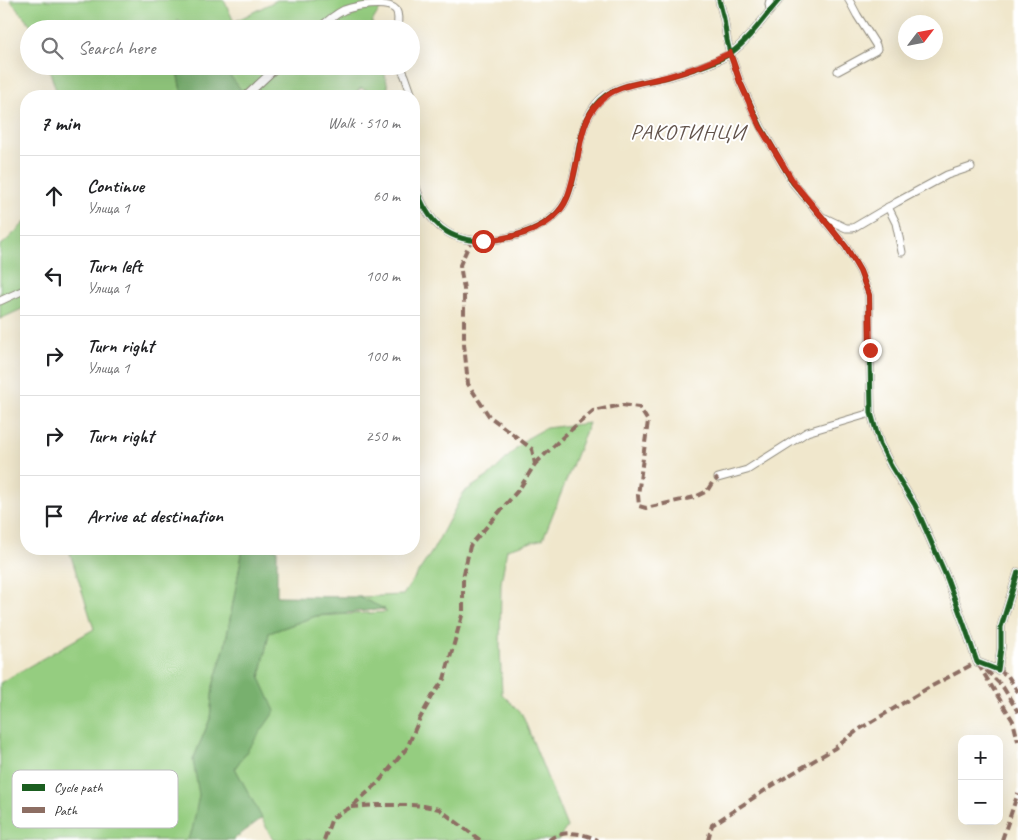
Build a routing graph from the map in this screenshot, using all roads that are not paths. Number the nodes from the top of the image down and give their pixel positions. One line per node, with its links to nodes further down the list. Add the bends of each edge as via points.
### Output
1 (719, 0): 8 (street)
2 (770, 0): 5 (street)
3 (780, 0): 5 (street)
4 (849, 0): 9 (street, via 877,49)
5 (770, 10): 8 (street)
6 (329, 20): 7 (street, via 344,10 381,3 396,10)
7 (398, 20)
8 (730, 53): 15 (street, via 708,64 627,86 606,95 592,108 582,129 567,198 558,214 540,226 504,239 471,240 447,232); 17 (street, via 760,127 794,183)
9 (838, 72)
10 (268, 75): 12 (street)
11 (404, 75): 13 (street)
12 (252, 90)
13 (410, 90)
14 (971, 167): 16 (street, via 947,175)
15 (420, 198)
16 (888, 207): 17 (street, via 853,228); 18 (street, via 896,223)
17 (822, 217): 21 (street, via 846,247 869,295)
18 (902, 252)
19 (20, 292): 20 (street)
20 (0, 301)
21 (871, 413): 22 (street, via 807,432 747,470); 23 (street, via 880,444 915,505 940,562 976,662 998,670 1001,627)
22 (718, 478)
23 (1018, 572)

